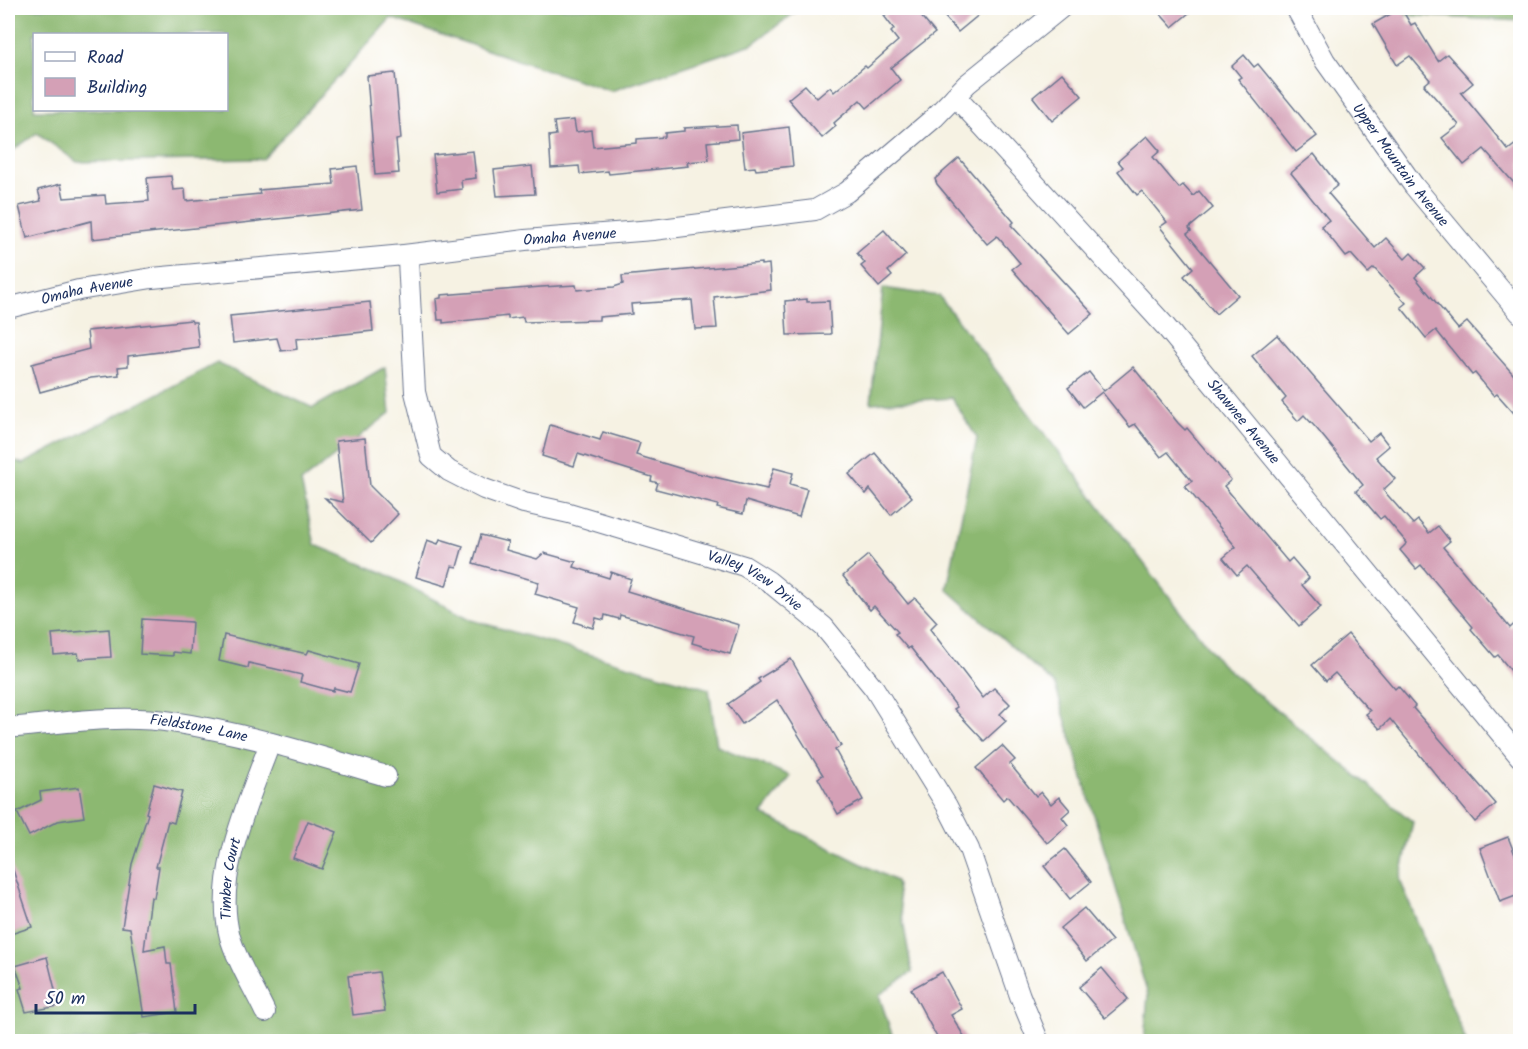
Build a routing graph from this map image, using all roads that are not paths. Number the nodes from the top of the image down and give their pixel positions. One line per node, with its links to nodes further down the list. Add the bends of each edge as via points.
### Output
1 (1061, 8): 3 (street, Omaha Avenue)
2 (1296, 8): 6 (street, Upper Mountain Avenue, via 1325,61 1414,186)
3 (955, 96): 4 (street, Omaha Avenue, via 847,192 815,210); 9 (street, Shawnee Avenue, via 1166,327)
4 (404, 255): 5 (street, Omaha Avenue, via 152,278 79,290); 12 (street, Valley View Drive, via 408,260 415,392 431,456 449,471 514,500 744,566 824,627 874,688 947,806 969,849)
5 (8, 308)
6 (1521, 313)
7 (8, 728): 8 (street, Fieldstone Lane, via 92,720 171,722)
8 (270, 743): 10 (street, Fieldstone Lane); 11 (street, Timber Court, via 226,883 230,937)
9 (1521, 757)
10 (386, 776)
11 (265, 1012)
12 (1039, 1041)

